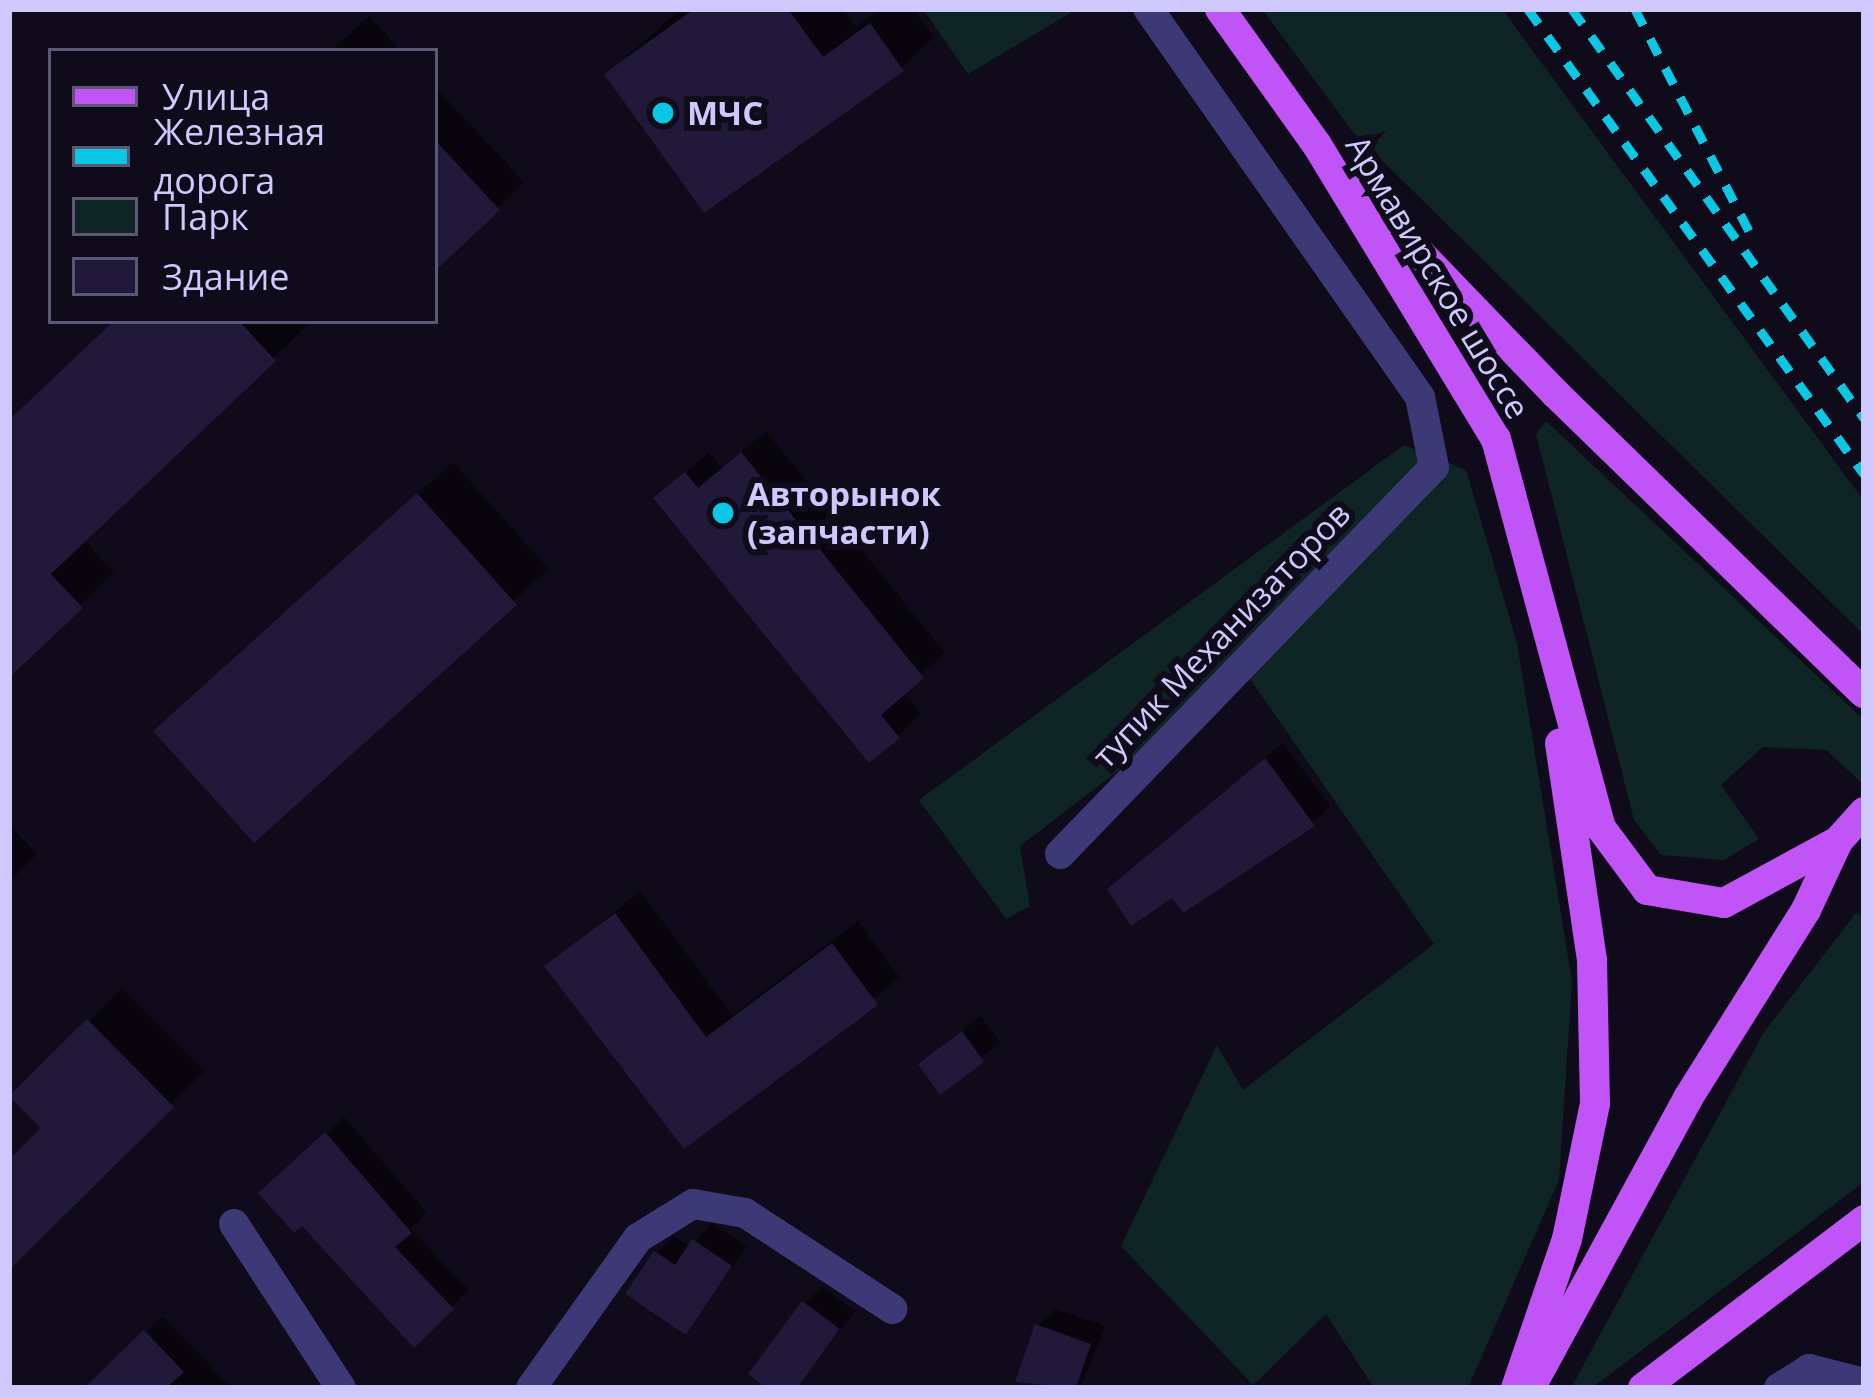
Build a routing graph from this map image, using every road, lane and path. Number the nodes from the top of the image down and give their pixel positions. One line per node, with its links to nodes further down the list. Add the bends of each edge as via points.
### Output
1 (1148, 9): 8 (street, тупик Механизаторов, via 1420,397 1434,467)
2 (1220, 9): 3 (main road, Армавирское шоссе)
3 (1317, 145): 4 (main road, Армавирское шоссе, via 1496,439); 5 (main road, via 1556,394)
4 (1541, 606): 7 (main road, via 1601,828 1647,890 1724,903); 15 (main road, via 1592,961 1594,1104 1567,1239)
5 (1864, 693)
6 (1864, 812): 7 (main road)
7 (1838, 841): 16 (main road)
8 (1060, 854)
9 (1864, 1220): 17 (main road)
10 (233, 1224): 13 (street)
11 (892, 1309): 14 (street, via 745,1213 694,1204 638,1238)
12 (1864, 1383): 18 (street, via 1809,1369)
13 (341, 1388)
14 (531, 1388)
15 (1516, 1388)
16 (1530, 1388)
17 (1643, 1388)
18 (1780, 1388)

